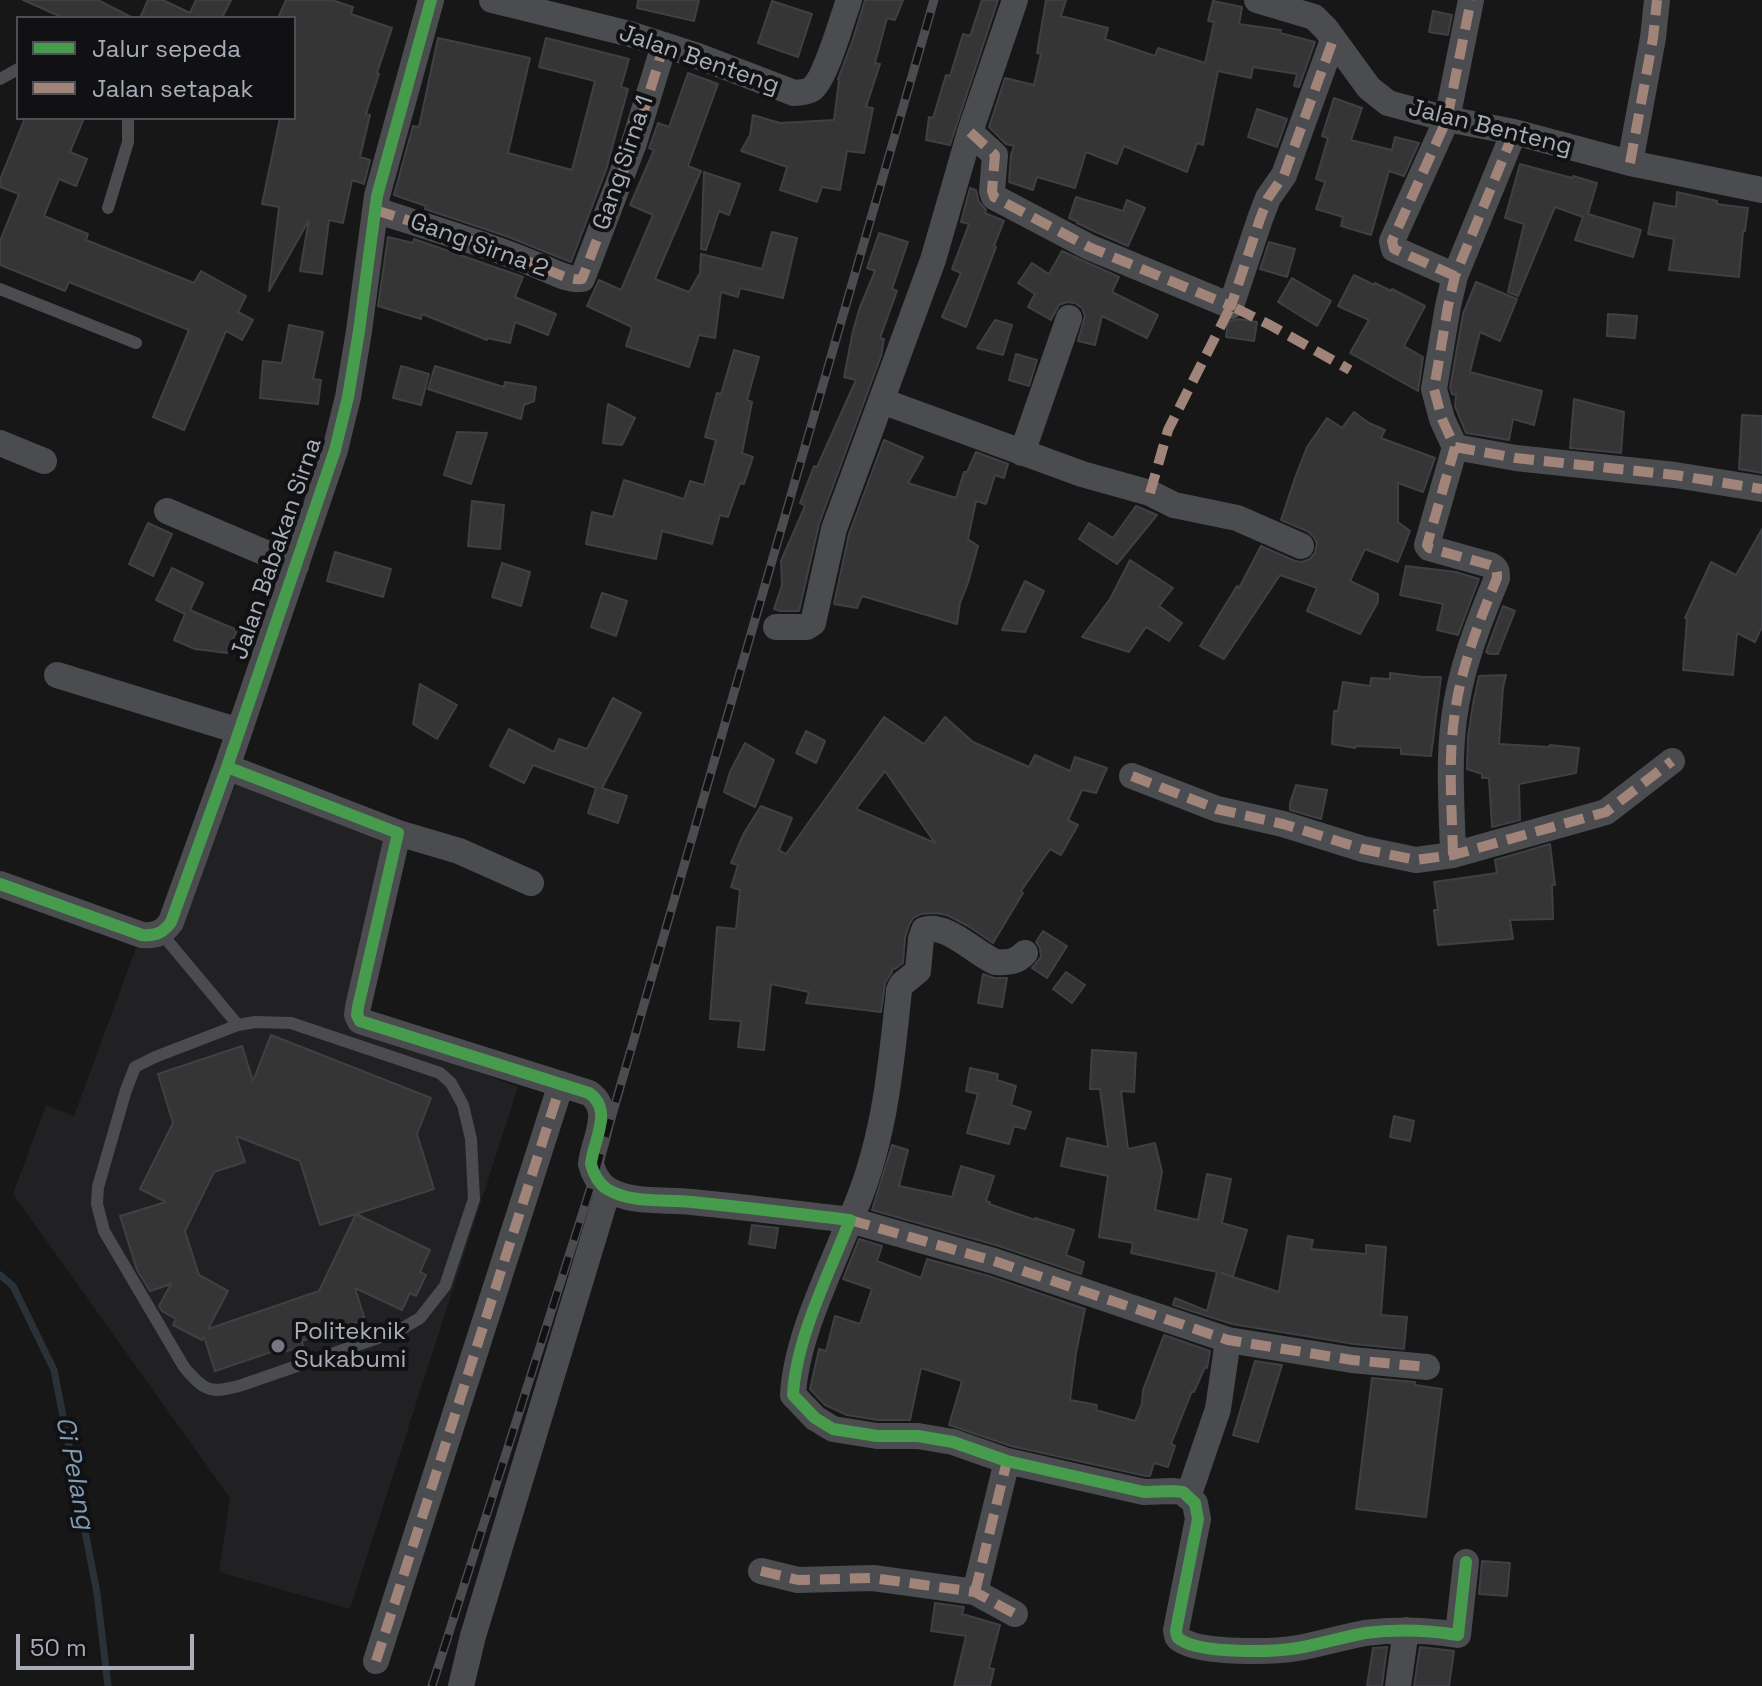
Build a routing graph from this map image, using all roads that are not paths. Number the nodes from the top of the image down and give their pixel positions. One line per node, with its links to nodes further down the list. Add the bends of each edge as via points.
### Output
1 (431, 0): 17 (street, Jalan Babakan Sirna)
2 (492, 0): 9 (street, Jalan Benteng)
3 (849, 0): 9 (street, Jalan Benteng, via 824,69 808,92 794,93)
4 (1015, 0): 12 (street)
5 (1257, 0): 8 (street, Jalan Benteng, via 1314,17)
6 (1471, 0): 10 (street)
7 (1657, 0): 14 (street)
8 (1333, 40): 10 (street, Jalan Benteng, via 1378,97); 12 (street, via 1284,175 1268,198 1231,306 1089,247 994,197 995,155)
9 (664, 45): 19 (street, Gang Sirna 1, via 634,143)
10 (1447, 119): 13 (street, Jalan Benteng); 18 (street, via 1392,245)
11 (128, 120): 16 (lane, via 128,142)
12 (970, 132): 23 (street, via 933,260)
13 (1514, 132): 14 (street, Jalan Benteng); 18 (street)
14 (1630, 163): 15 (street, Jalan Benteng)
15 (1762, 190)
16 (108, 208)
17 (375, 210): 19 (street, Gang Sirna 2); 31 (street, Jalan Babakan Sirna, via 348,397)
18 (1455, 276): 25 (street, via 1434,389)
19 (582, 279)
20 (0, 289): 22 (lane)
21 (1069, 318): 26 (street)
22 (136, 343)
23 (882, 401): 26 (street); 32 (street, via 834,529 813,623)
24 (0, 443): 27 (street)
25 (1455, 447): 28 (street); 39 (street, via 1427,545 1490,565 1497,578 1474,633 1453,722)
26 (1022, 453): 30 (street, via 1174,505 1237,518)
27 (44, 461)
28 (1762, 489)
29 (167, 511): 31 (street)
30 (1301, 546)
31 (296, 566): 34 (street, Jalan Babakan Sirna)
32 (776, 627)
33 (57, 675): 34 (street)
34 (239, 731): 36 (street, Jalan Babakan Sirna)
35 (1672, 761): 39 (street, via 1606,812)
36 (227, 767): 38 (street); 42 (street, Jalan Babakan Sirna, via 171,922)
37 (1132, 776): 39 (street, via 1217,809 1363,849 1416,860)
38 (398, 833): 40 (street, via 459,851); 45 (street, via 358,1007 360,1021)
39 (1453, 855)
40 (531, 883)
41 (1, 887): 42 (street, via 142,935)
42 (161, 933): 44 (lane)
43 (1025, 953): 47 (street, via 1010,962 995,962 942,930 924,930 918,971 899,990 882,1122 867,1182)
44 (238, 1025): 44 (lane, via 135,1067 98,1187 104,1231 184,1367 198,1384 213,1391 398,1331 420,1318 445,1286 474,1199 463,1105 440,1073 291,1023)
45 (561, 1084): 46 (street, via 589,1093 600,1103 591,1164); 57 (street)
46 (608, 1190): 47 (street, via 642,1199); 58 (street)
47 (850, 1220): 48 (street, via 981,1257); 50 (street, via 806,1332 793,1395 833,1429 953,1442)
48 (1228, 1340): 49 (street); 51 (street, via 1218,1409)
49 (1427, 1367)
50 (1007, 1461): 51 (street); 54 (street)
51 (1188, 1497): 56 (street, via 1198,1519 1176,1630 1181,1640 1263,1650)
52 (1466, 1562): 56 (street, via 1458,1635)
53 (761, 1571): 54 (street, via 798,1580 873,1578)
54 (975, 1592): 55 (street)
55 (1015, 1614)
56 (1406, 1630): 59 (street)
57 (376, 1661)
58 (461, 1686)
59 (1398, 1686)

